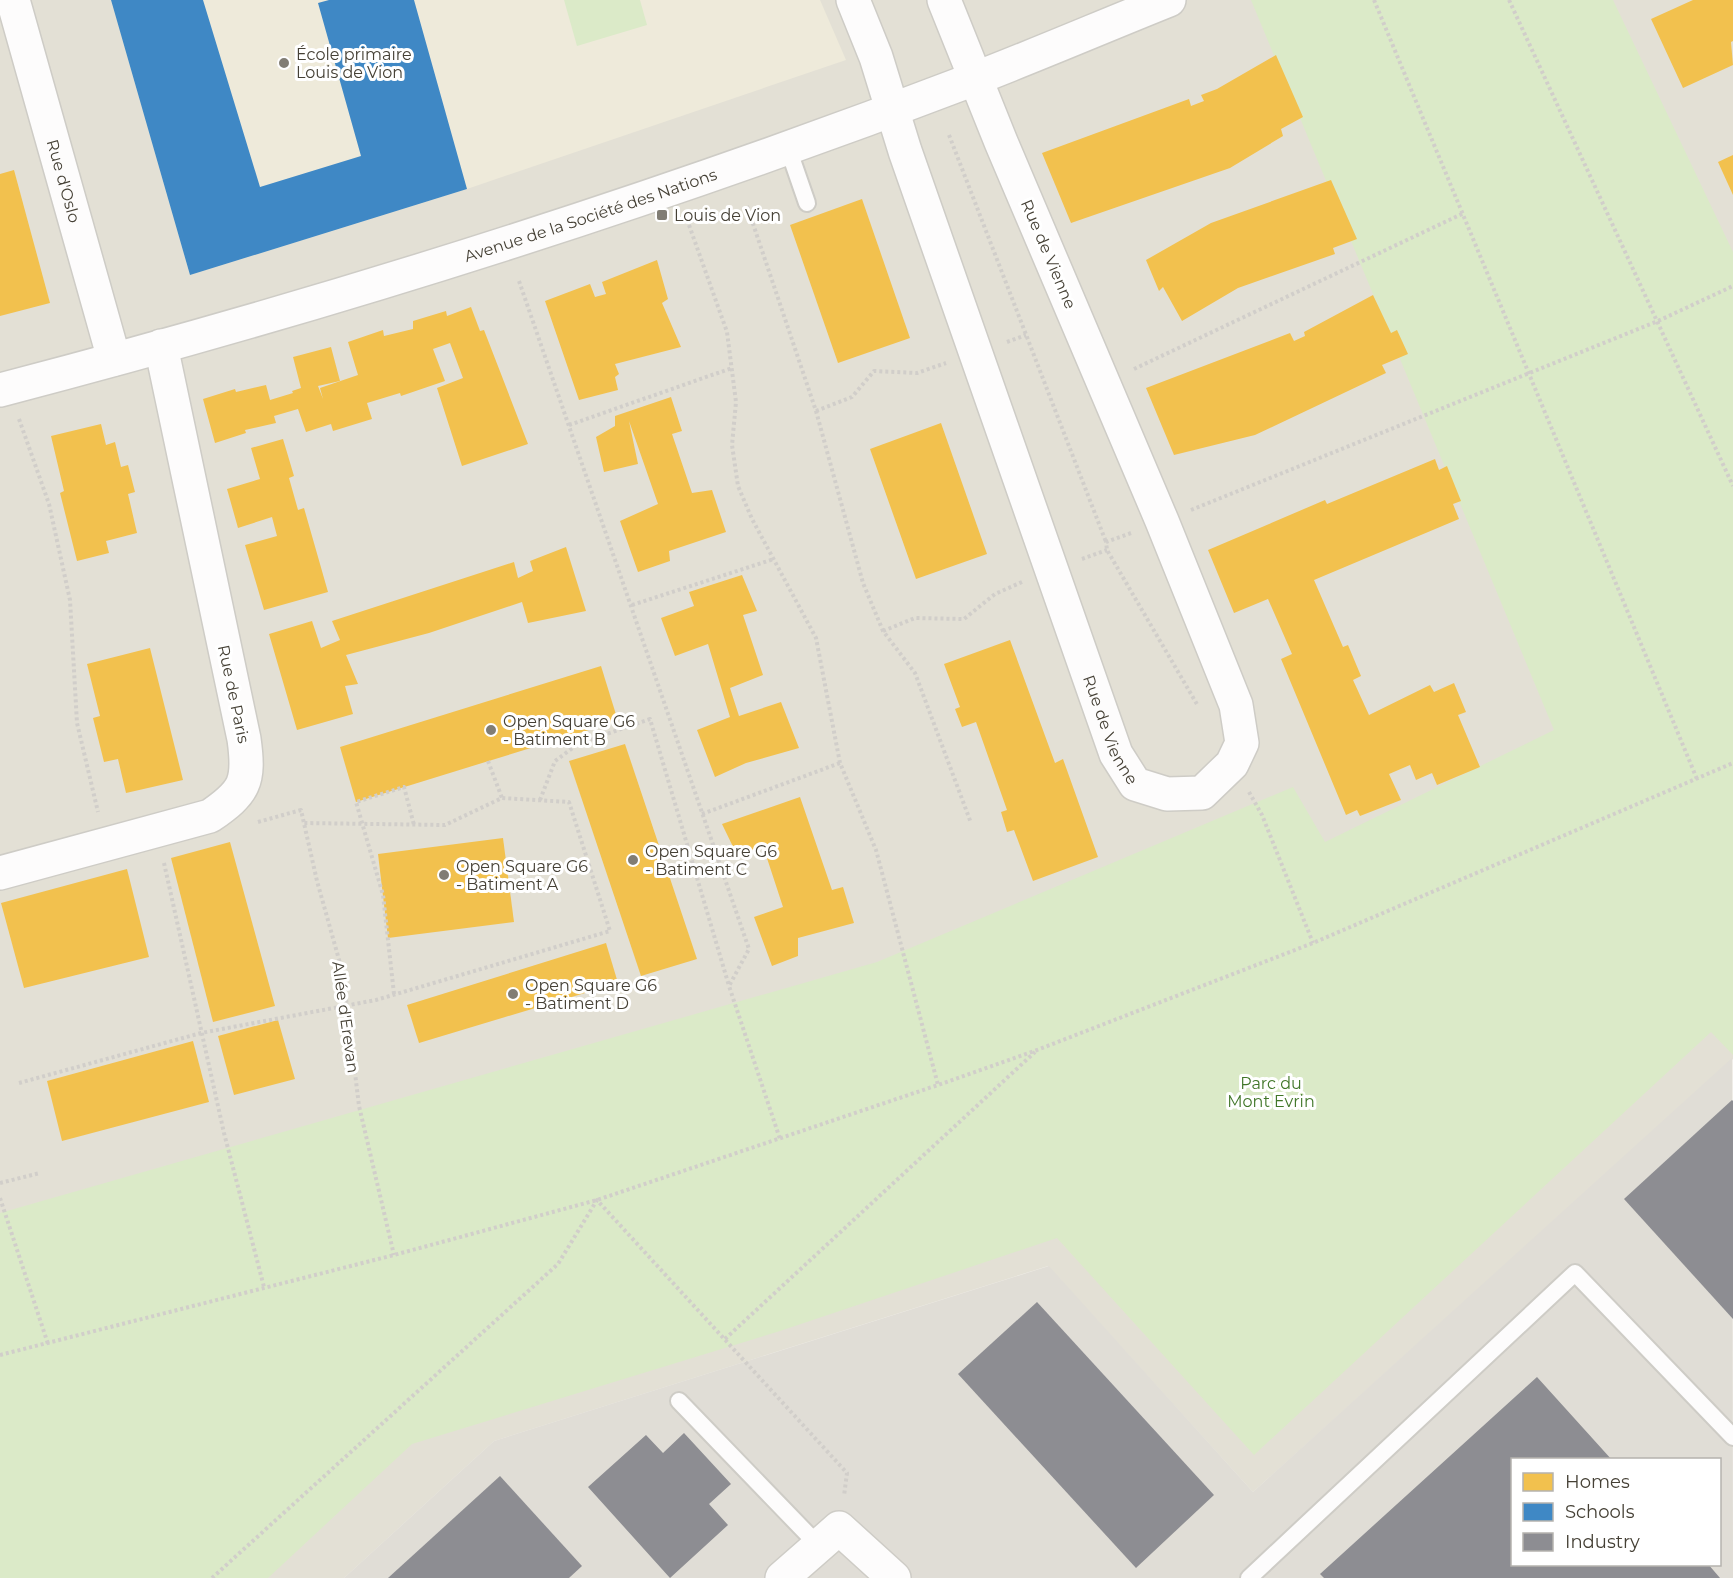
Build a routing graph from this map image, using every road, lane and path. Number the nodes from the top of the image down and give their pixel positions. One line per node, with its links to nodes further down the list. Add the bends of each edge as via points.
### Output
1 (13, 0): 21 (street, Rue d'Oslo)
2 (853, 0): 8 (street, Rue de Vienne)
3 (944, 0): 7 (street, Rue de Vienne)
4 (1169, 0): 7 (street, Avenue de la Société des Nations)
5 (1374, 0): 13 (path)
6 (1509, 0): 17 (path)
7 (976, 79): 8 (street, Avenue de la Société des Nations); 24 (street, Rue de Vienne)
8 (893, 109): 10 (street, Avenue de la Société des Nations); 20 (street, Rue de Vienne)
9 (949, 135): 18 (path)
10 (788, 148): 11 (lane); 19 (street, Avenue de la Société des Nations, via 333,298)
11 (807, 203)
12 (747, 206): 26 (path)
13 (1464, 213): 23 (path); 24 (path)
14 (689, 225): 22 (path, via 727,332)
15 (519, 281): 28 (path)
16 (1733, 286): 17 (path)
17 (1658, 321): 23 (path); 29 (path)
18 (1026, 336): 20 (path); 31 (path)
19 (161, 346): 21 (street, Avenue de la Société des Nations); 54 (street, Rue de Paris, via 244,739 244,780 235,799 210,816)
20 (977, 352): 26 (path, via 917,373 874,371 852,397); 33 (street, Rue de Vienne)
21 (114, 360): 25 (street, Avenue de la Société des Nations)
22 (732, 368): 28 (path); 32 (path, via 736,402 732,445 738,486)
23 (1530, 373): 30 (path); 43 (path)
24 (1104, 383): 30 (street, Rue de Vienne)
25 (0, 390)
26 (816, 411): 35 (path, via 863,583)
27 (18, 416): 46 (path, via 49,504 70,600 77,723)
28 (569, 425): 34 (path)
29 (1733, 486)
30 (1162, 521): 31 (path); 33 (street, Rue de Vienne, via 1236,705 1242,743 1232,764 1202,793 1167,795 1135,784 1116,754)
31 (1106, 542): 33 (path, via 1107,550)
32 (774, 559): 34 (path); 41 (path, via 816,638)
33 (1052, 569): 35 (path, via 994,594 964,619 915,618)
34 (632, 606): 47 (path)
35 (883, 631): 48 (path, via 915,673)
36 (602, 726): 38 (path)
37 (575, 734): 39 (path)
38 (604, 735): 39 (path); 55 (path, via 650,719)
39 (578, 744): 45 (path, via 555,761)
40 (488, 761): 44 (path)
41 (840, 763): 47 (path); 61 (path, via 876,850)
42 (1733, 763): 43 (path)
43 (1697, 779): 59 (path, via 1313,943)
44 (502, 798): 45 (path); 52 (path, via 445,825)
45 (540, 800): 56 (path, via 569,802 610,931)
46 (98, 814)
47 (702, 814): 55 (path, via 749,949)
48 (971, 823)
49 (304, 824): 50 (path); 51 (path, via 301,810); 57 (path, Allée d'Erevan)
50 (364, 824): 52 (path); 52 (path, via 356,802 404,787); 56 (path, via 383,896)
51 (247, 825)
52 (414, 825)
53 (164, 859): 58 (path)
54 (0, 873)
55 (729, 986): 62 (path)
56 (394, 994): 57 (path)
57 (348, 1006): 58 (path); 67 (path, Allée d'Erevan, via 359,1106)
58 (201, 1033): 60 (path); 68 (path)
59 (1037, 1050): 61 (path); 69 (path)
60 (19, 1083)
61 (938, 1085): 62 (path)
62 (780, 1139): 66 (path)
63 (40, 1173): 64 (path)
64 (0, 1183)
65 (0, 1198): 70 (path)
66 (597, 1200): 67 (path); 69 (path); 75 (path, via 558,1264)
67 (394, 1255): 68 (path)
68 (264, 1287): 70 (path)
69 (725, 1339): 74 (path, via 847,1473)
70 (48, 1344): 71 (path)
71 (0, 1355)
72 (679, 1401): 74 (lane)
73 (1733, 1437): 78 (lane, via 1575,1273)
74 (829, 1537): 76 (street); 77 (street)
75 (212, 1578)
76 (782, 1578)
77 (894, 1578)
78 (1249, 1578)

